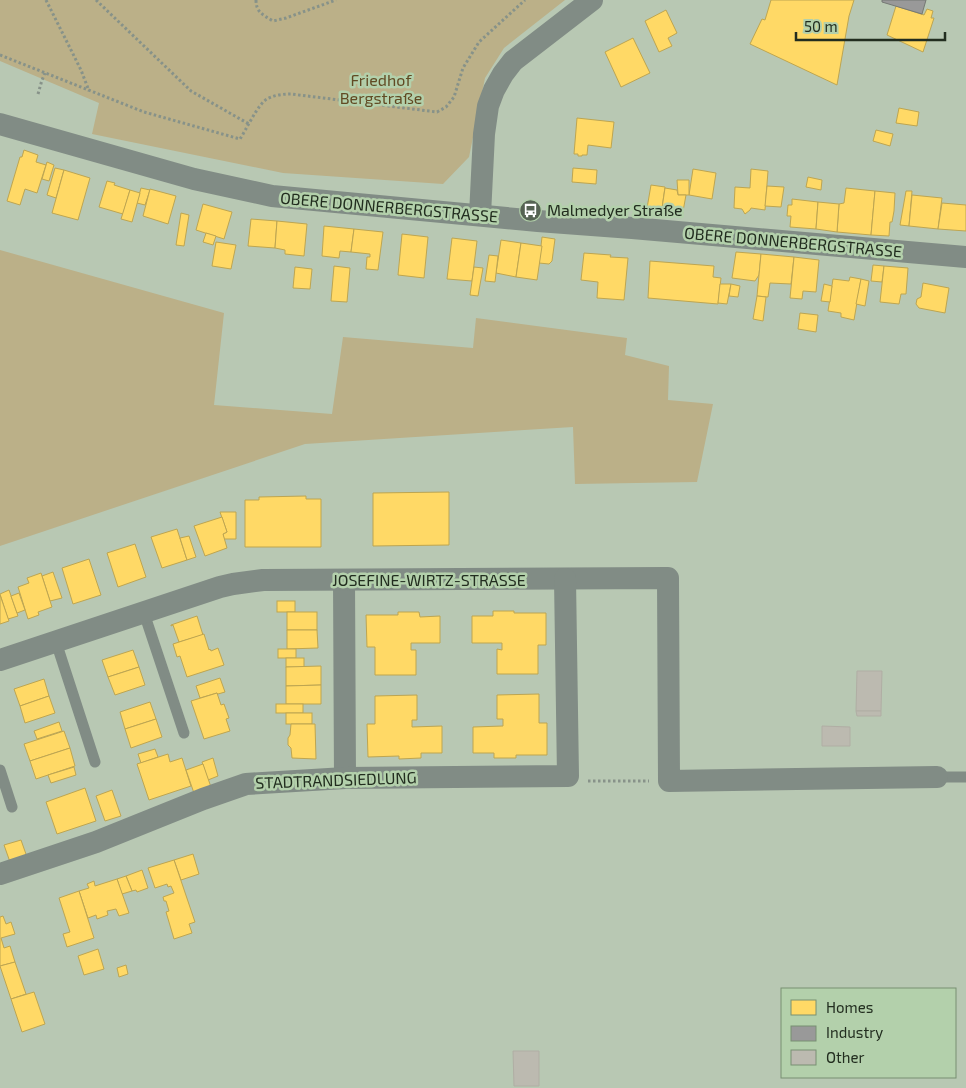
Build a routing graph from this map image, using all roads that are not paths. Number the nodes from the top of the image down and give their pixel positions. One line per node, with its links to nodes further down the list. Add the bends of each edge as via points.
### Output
1 (592, 0): 3 (street, via 513,61 498,82 488,106 484,134)
2 (0, 124): 3 (street, OBERE DONNERBERGSTRASSE, via 194,180 272,196)
3 (480, 215): 4 (street, OBERE DONNERBERGSTRASSE)
4 (966, 257)
5 (565, 579): 6 (street, JOSEFINE-WIRTZ-STRASSE); 13 (street, JOSEFINE-WIRTZ-STRASSE, via 668,578 669,781); 15 (street, STADTRANDSIEDLUNG, via 568,776)
6 (344, 580): 7 (street, JOSEFINE-WIRTZ-STRASSE, via 263,580 233,584); 15 (street)
7 (144, 613): 8 (street, JOSEFINE-WIRTZ-STRASSE); 10 (lane)
8 (56, 642): 9 (street, JOSEFINE-WIRTZ-STRASSE); 11 (lane)
9 (0, 660)
10 (184, 733)
11 (95, 762)
12 (0, 770): 16 (lane)
13 (937, 777): 14 (lane)
14 (966, 777)
15 (345, 778): 17 (street, STADTRANDSIEDLUNG, via 246,784 96,842)
16 (12, 807)
17 (0, 874)

